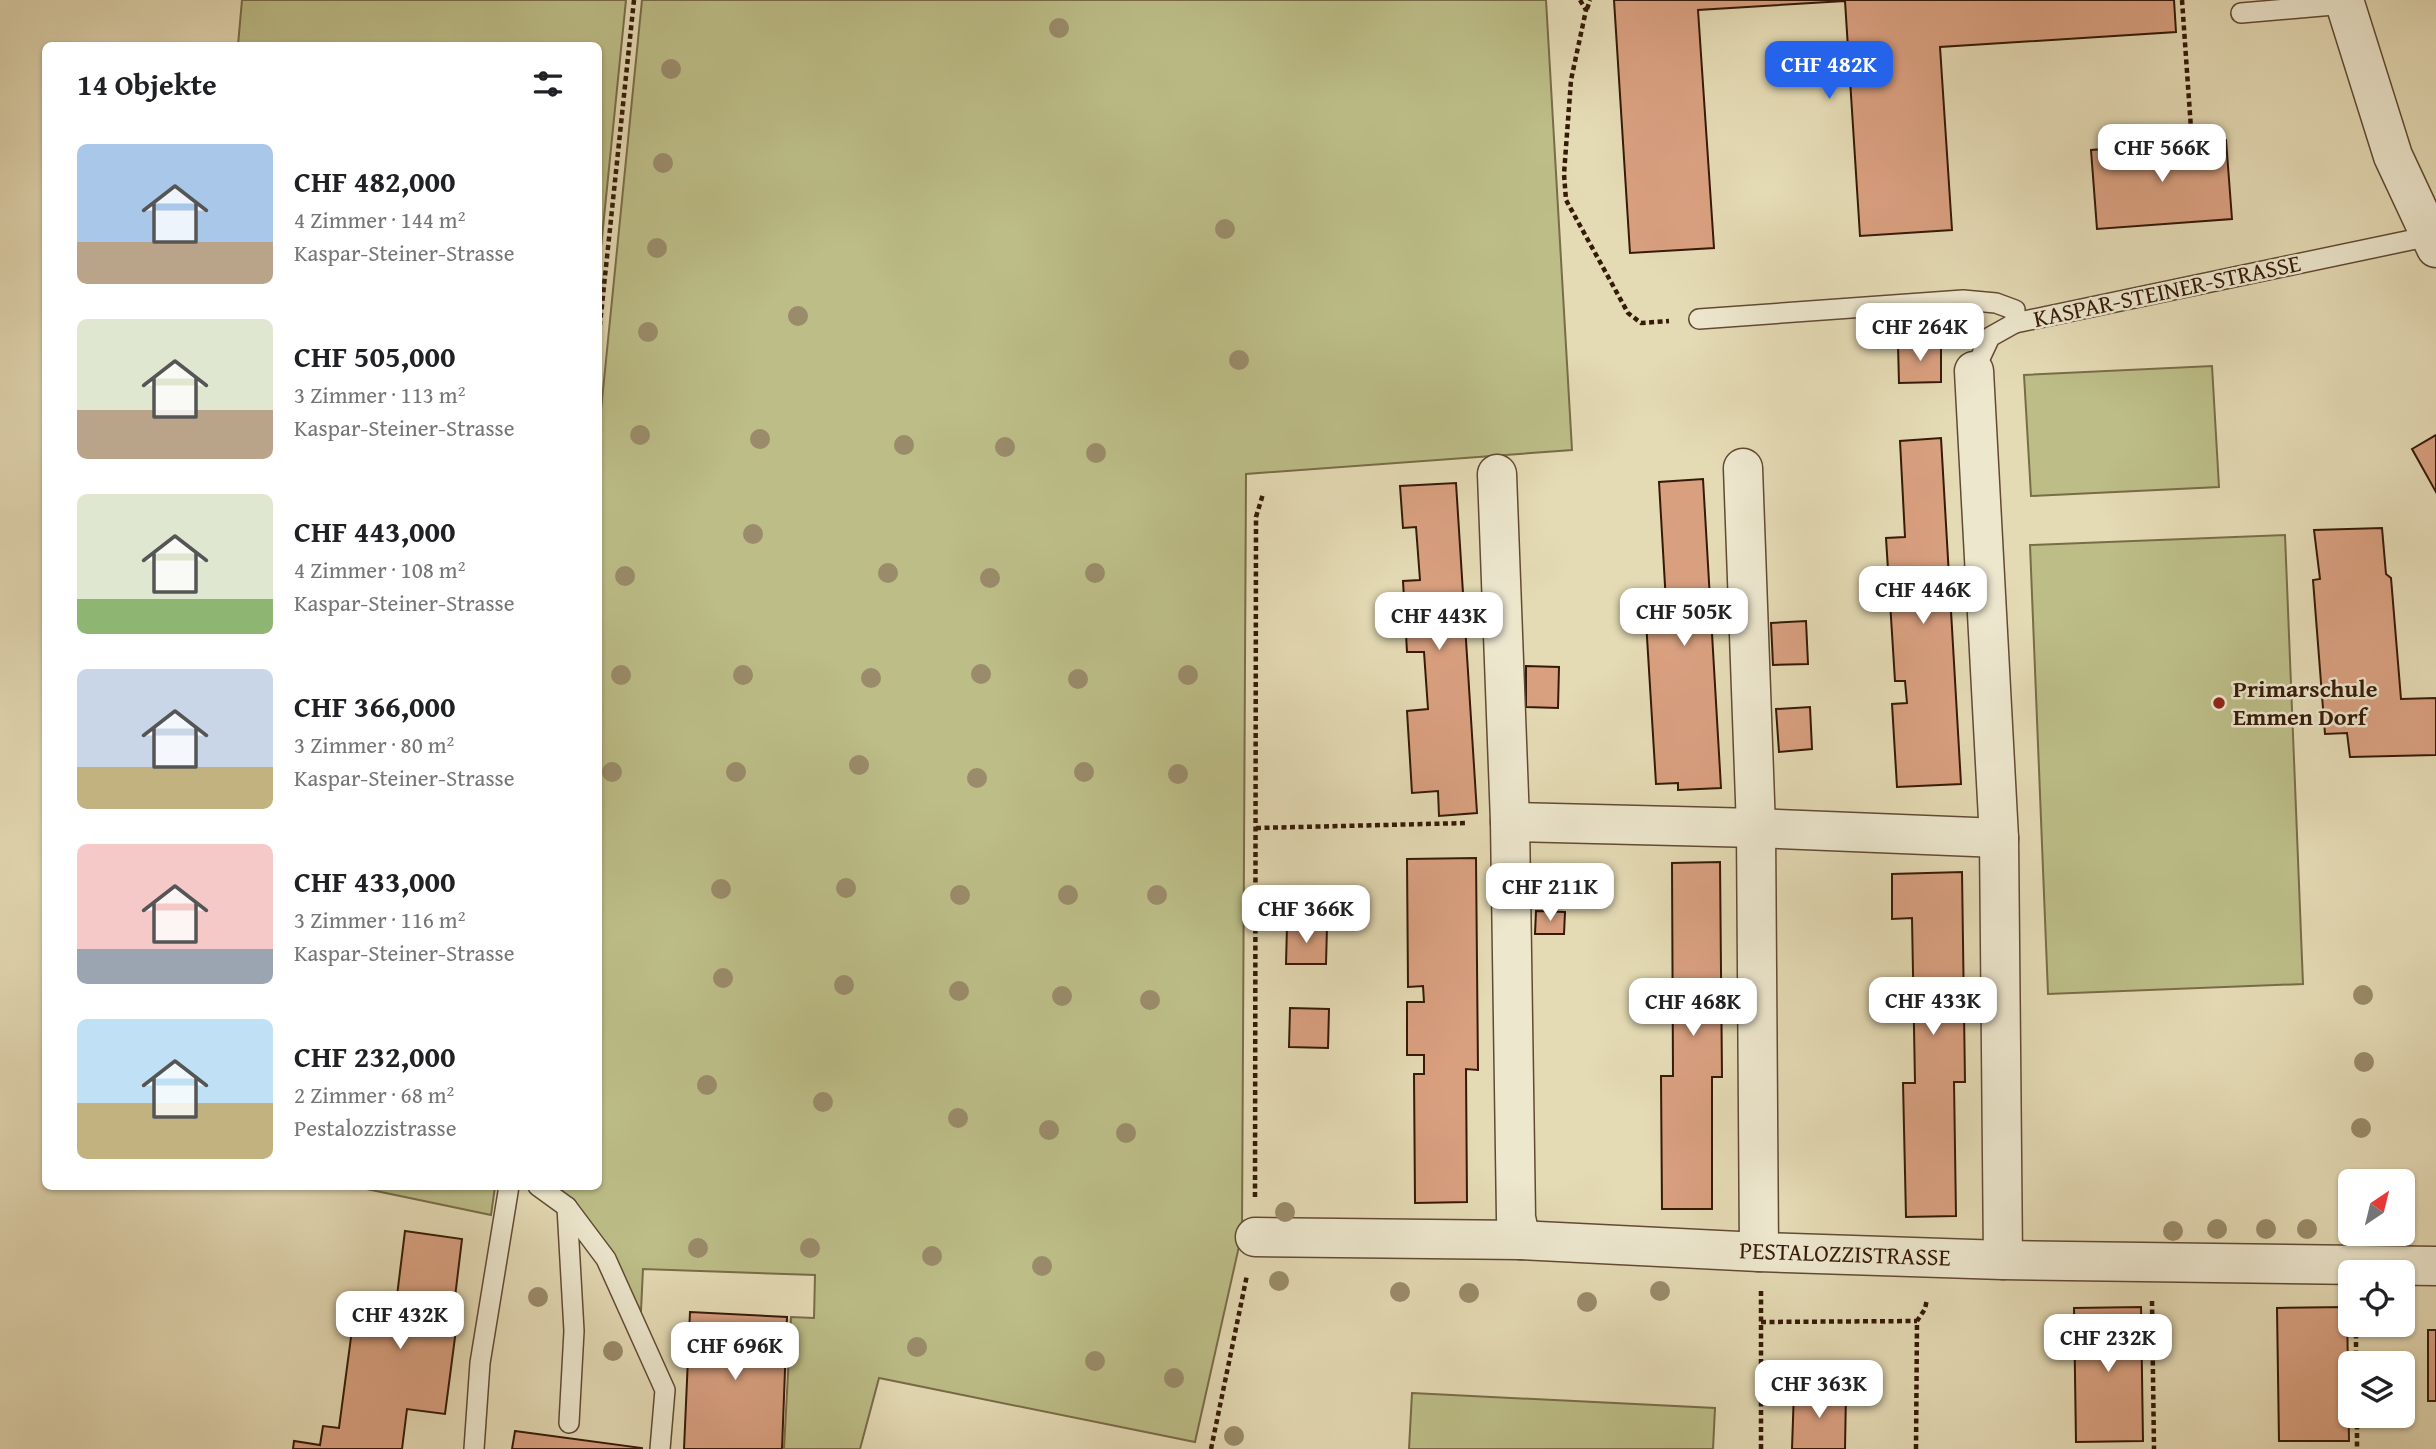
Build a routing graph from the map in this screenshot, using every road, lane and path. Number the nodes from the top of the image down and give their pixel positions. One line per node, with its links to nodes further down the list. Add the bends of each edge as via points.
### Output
1 (635, 0): 10 (path)
2 (1580, 0): 6 (path)
3 (1590, 0): 6 (path)
4 (2182, 0): 8 (path)
5 (2344, 2): 7 (lane); 9 (street, via 2393,156)
6 (1586, 10): 11 (path, via 1571,80 1566,200 1628,313 1641,323)
7 (2241, 13)
8 (2192, 143)
9 (2433, 242): 12 (lane, KASPAR-STEINER-STRASSE)
10 (602, 306)
11 (1699, 319): 12 (lane, via 1963,300 2015,310)
12 (2015, 323): 13 (lane, KASPAR-STEINER-STRASSE, via 1990,337)
13 (1974, 371): 20 (street, KASPAR-STEINER-STRASSE)
14 (1743, 468): 19 (street)
15 (1497, 474): 17 (street)
16 (1263, 494): 18 (path, via 1256,517)
17 (1510, 822): 18 (path); 19 (street); 25 (street, via 1516,1218)
18 (1256, 828): 24 (path)
19 (1756, 828): 20 (street); 26 (street)
20 (1999, 838): 28 (street, KASPAR-STEINER-STRASSE)
21 (508, 1190): 35 (lane, via 480,1363)
22 (544, 1190): 23 (lane)
23 (567, 1207): 33 (lane, via 574,1331); 36 (lane, via 606,1259 665,1390)
24 (1255, 1237): 25 (street, PESTALOZZISTRASSE); 37 (path)
25 (1521, 1240): 26 (street, PESTALOZZISTRASSE)
26 (1759, 1252): 27 (street, PESTALOZZISTRASSE); 32 (path)
27 (1931, 1258): 28 (street, PESTALOZZISTRASSE); 31 (path, via 1925,1309)
28 (2003, 1260): 29 (street, PESTALOZZISTRASSE)
29 (2151, 1262): 30 (street, PESTALOZZISTRASSE); 40 (path)
30 (2436, 1266)
31 (1917, 1321): 32 (path); 39 (path)
32 (1761, 1322): 38 (path)
33 (569, 1423)
34 (2357, 1428): 41 (path)
35 (474, 1449)
36 (660, 1449)
37 (1211, 1449)
38 (1761, 1449)
39 (1916, 1449)
40 (2154, 1449)
41 (2357, 1449)

